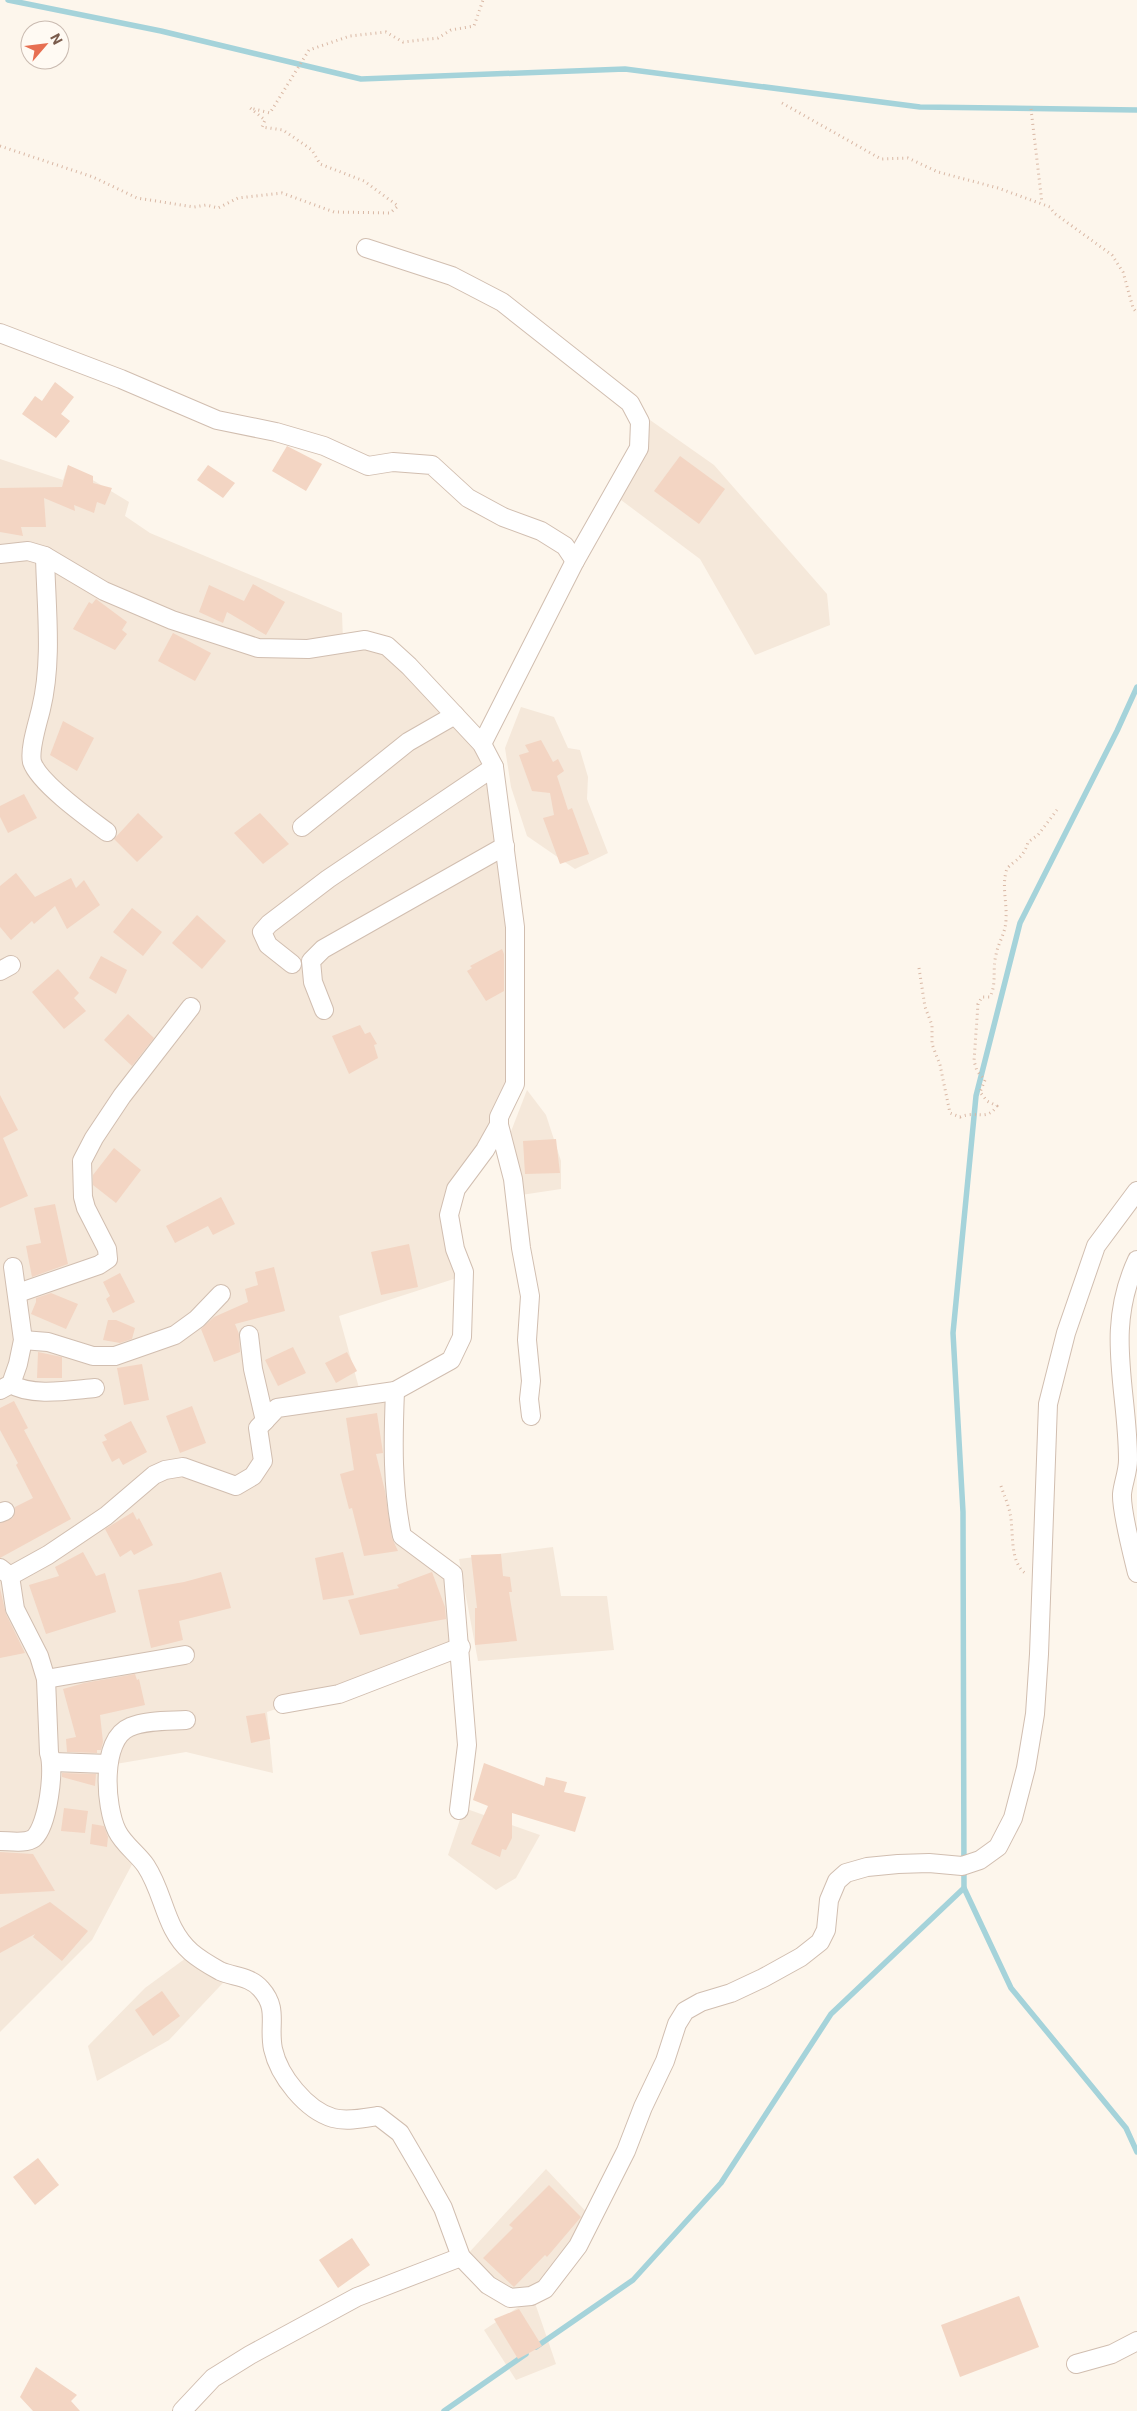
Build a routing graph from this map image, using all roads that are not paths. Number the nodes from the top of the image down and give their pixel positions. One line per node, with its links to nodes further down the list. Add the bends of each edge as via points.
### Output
1 (366, 248): 5 (street, via 452,276 502,302 630,403 640,422 639,448)
2 (0, 333): 5 (street, via 121,378 217,420 324,446 368,466 393,462 432,465 468,498 503,517 541,531 565,546)
3 (0, 554): 4 (street, via 28,551)
4 (45, 556): 6 (street, via 104,591 172,620 258,648 308,649 365,640 387,646); 10 (street, via 48,619 46,686 31,759 36,772)
5 (576, 562): 7 (street)
6 (455, 715): 7 (street); 9 (street, via 408,742)
7 (482, 744): 8 (street)
8 (494, 766): 11 (street); 12 (street, via 343,868 269,924 262,932 268,945)
9 (302, 827)
10 (107, 832)
11 (505, 846): 14 (street, via 323,949 311,961 313,982); 15 (street, via 515,927 515,1084)
12 (292, 964)
13 (191, 1007): 19 (street, via 122,1096 82,1161 83,1197 108,1250 108,1259)
14 (324, 1010)
15 (498, 1125): 25 (street, via 485,1150 456,1189 449,1215 455,1249 464,1272 462,1337 451,1360); 26 (street, via 513,1179 530,1296 527,1340)
16 (1137, 1190): 39 (street, via 1096,1246 1066,1333 1048,1404 1035,1714 1013,1818 998,1847 980,1860 962,1866 929,1862 867,1867 846,1873 837,1881 829,1900 826,1930 820,1942 801,1957 763,1978 685,2011 626,2151 578,2246 545,2289 531,2296 510,2298 488,2285)
17 (1137, 1260): 29 (street, via 1120,1313 1120,1371 1128,1462 1122,1496)
18 (13, 1267): 19 (street)
19 (18, 1293): 22 (street)
20 (221, 1294): 22 (street, via 197,1319 175,1335 115,1356 93,1356 48,1342)
21 (249, 1335): 27 (street)
22 (23, 1340): 23 (street, via 18,1364)
23 (5, 1387): 24 (street, via 30,1390)
24 (95, 1388)
25 (395, 1391): 27 (street, via 278,1408); 30 (street, via 395,1500 402,1536 453,1574)
26 (531, 1416)
27 (264, 1421): 28 (street, via 258,1428 263,1461 253,1476 236,1486 183,1467 160,1473 106,1516 48,1555)
28 (5, 1572): 32 (street, via 15,1608 39,1656)
29 (1137, 1573)
30 (461, 1646): 33 (street, via 338,1694); 37 (street, via 467,1745)
31 (186, 1655): 32 (street)
32 (46, 1679): 35 (street)
33 (283, 1704)
34 (186, 1720): 36 (street, via 131,1726 122,1731 111,1749)
35 (52, 1762): 36 (street); 38 (street, via 47,1810 40,1830 23,1842)
36 (108, 1764): 39 (street, via 109,1800 115,1826 146,1866 174,1934 192,1953 220,1971 241,1976 260,1987 272,2005 271,2028 280,2069 313,2108 334,2118 378,2116 400,2133 443,2208)
37 (459, 1810)
38 (0, 1841)
39 (461, 2257): 42 (street, via 358,2297 250,2355 213,2378)
40 (1137, 2341): 41 (street, via 1112,2354)
41 (1076, 2364)
42 (182, 2411)

